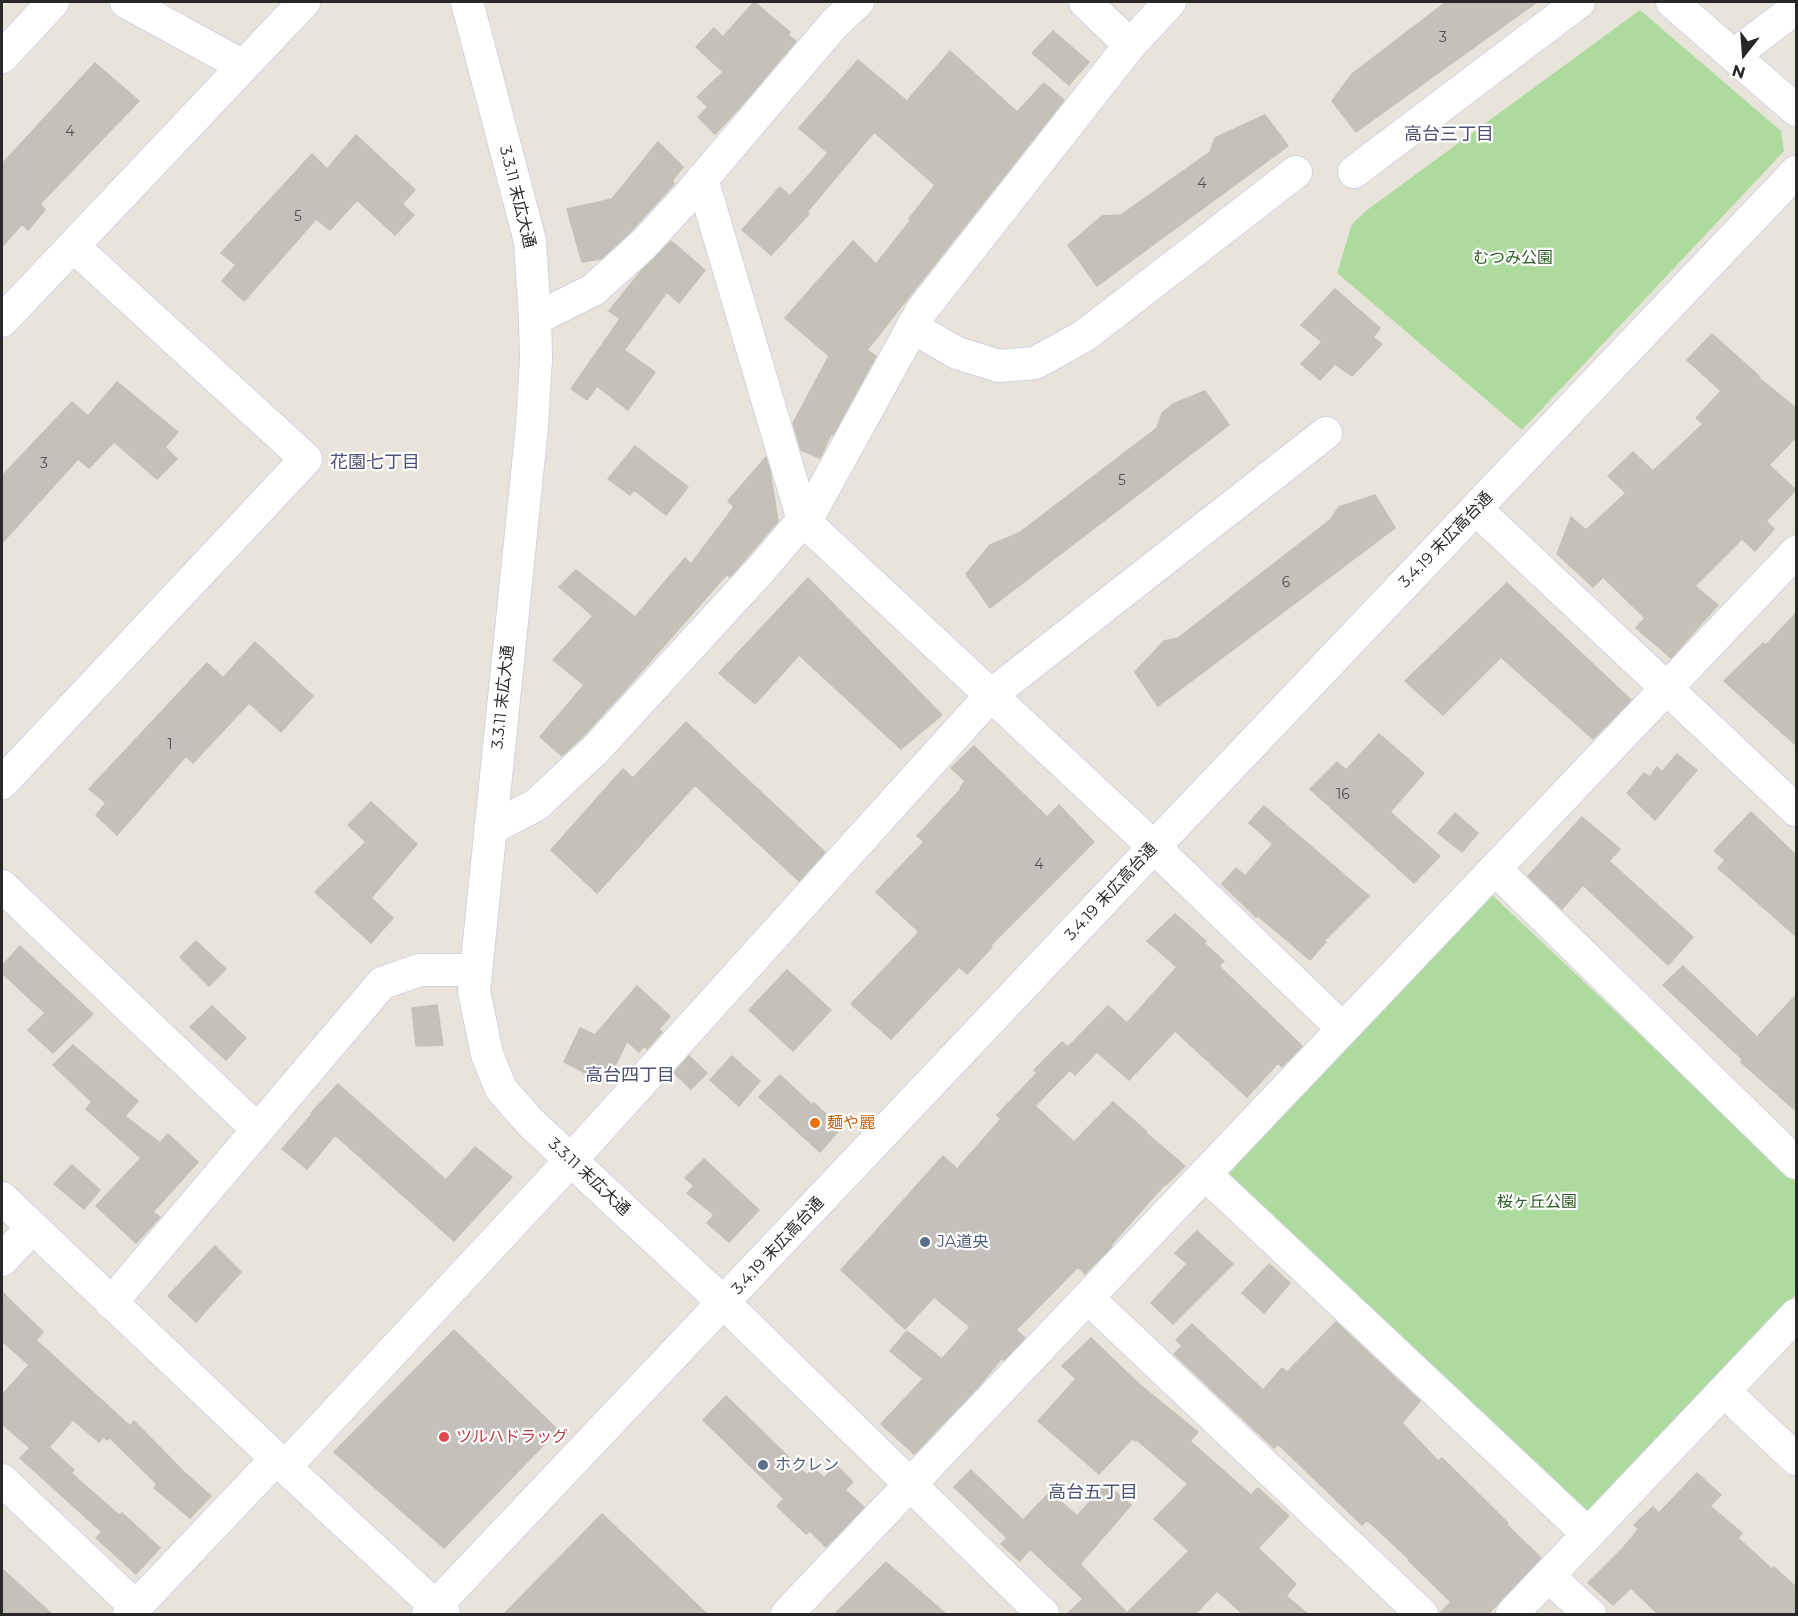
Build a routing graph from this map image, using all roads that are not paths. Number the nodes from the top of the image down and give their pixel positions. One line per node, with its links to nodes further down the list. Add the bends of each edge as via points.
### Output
1 (53, 2): 13 (street)
2 (126, 2): 14 (street)
3 (304, 2): 14 (street)
4 (467, 2): 21 (street, 3.3.11 末広大通, via 530,241)
5 (858, 2): 19 (street, via 834,24)
6 (1085, 2): 11 (street)
7 (1170, 2): 11 (street)
8 (1579, 2): 17 (street)
9 (1672, 2): 12 (street)
10 (1797, 8): 12 (street)
11 (1130, 45): 23 (street)
12 (1734, 55): 15 (street)
13 (2, 57)
14 (243, 66): 20 (street)
15 (1797, 110)
16 (1296, 172): 23 (street, via 1084,336 1035,363 999,366 957,353)
17 (1354, 172)
18 (1797, 172): 25 (street, 3.4.19 末広高台通)
19 (702, 179): 21 (street, via 643,245 593,290); 26 (street)
20 (73, 246): 22 (street); 30 (street, via 306,459)
21 (535, 319): 32 (street, 3.3.11 末広大通, via 532,426)
22 (2, 321)
23 (912, 327): 26 (street)
24 (1326, 433): 29 (street)
25 (1476, 509): 28 (street); 33 (street, 3.4.19 末広高台通)
26 (803, 520): 29 (street); 32 (street, via 596,749 536,805)
27 (1797, 552): 28 (street)
28 (1667, 688): 31 (street); 34 (street)
29 (991, 695): 33 (street); 39 (street)
30 (2, 783)
31 (1797, 810)
32 (490, 829): 36 (street, 3.3.11 末広大通)
33 (1154, 847): 37 (street); 47 (street, 3.4.19 末広高台通)
34 (1495, 869): 37 (street); 40 (street)
35 (3, 892): 38 (street)
36 (476, 970): 38 (street, via 420,970 382,983); 39 (street, 3.3.11 末広大通, via 474,991 487,1054 501,1089 531,1124)
37 (1343, 1029): 41 (street)
38 (258, 1130): 46 (street)
39 (571, 1160): 47 (street, 3.3.11 末広大通); 51 (street)
40 (1797, 1164)
41 (1205, 1174): 45 (street); 54 (street)
42 (2, 1198): 43 (street)
43 (32, 1228): 44 (street); 46 (street)
44 (2, 1260)
45 (1088, 1298): 53 (street); 60 (street)
46 (111, 1303): 51 (street)
47 (724, 1303): 53 (street, 3.3.11 末広大通); 57 (street, 3.4.19 末広高台通)
48 (1797, 1315): 49 (street)
49 (1724, 1391): 50 (street); 54 (street)
50 (1797, 1459)
51 (280, 1463): 56 (street); 57 (street)
52 (2, 1480): 56 (street)
53 (909, 1485): 58 (street); 59 (street, 3.3.11 末広大通)
54 (1588, 1534): 55 (street)
55 (1548, 1576): 61 (street); 62 (street)
56 (132, 1611)
57 (436, 1612)
58 (787, 1614)
59 (1043, 1614)
60 (1422, 1614)
61 (1512, 1614)
62 (1590, 1614)

